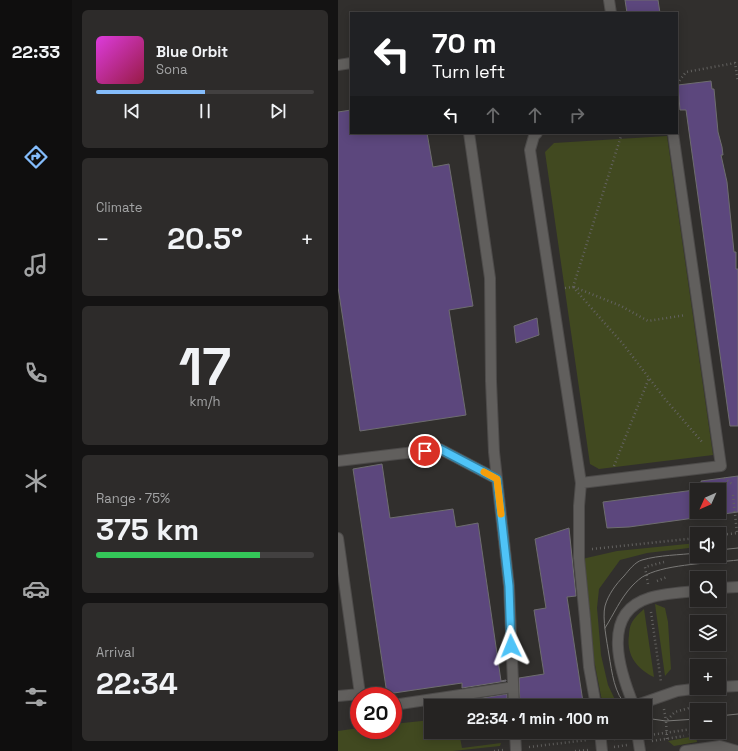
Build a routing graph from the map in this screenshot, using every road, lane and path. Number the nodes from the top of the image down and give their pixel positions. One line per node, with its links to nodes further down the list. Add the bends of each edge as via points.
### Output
1 (609, 0): 2 (street)
2 (611, 12)
3 (350, 63): 5 (street)
4 (737, 63): 6 (path); 7 (path, via 686,72)
5 (338, 65)
6 (738, 82)
7 (678, 83)
8 (469, 134): 18 (street, via 490,278 491,382)
9 (536, 134): 13 (street, via 530,150)
10 (622, 134): 12 (path)
11 (673, 134): 14 (street)
12 (573, 287): 13 (path); 14 (path, via 621,306 648,321); 15 (path)
13 (552, 290): 20 (street)
14 (699, 314): 19 (street, via 721,466)
15 (649, 377): 16 (path); 19 (path)
16 (704, 444)
17 (338, 461): 18 (street, via 440,449)
18 (497, 479): 37 (street, via 509,586)
19 (609, 479): 20 (street)
20 (581, 483): 27 (street)
21 (733, 495): 22 (path)
22 (736, 508): 23 (path)
23 (738, 533): 24 (path)
24 (726, 534)
25 (338, 538): 36 (street)
26 (690, 539): 27 (path)
27 (579, 550): 44 (street, via 589,667)
28 (664, 562): 30 (path, via 645,567)
29 (667, 577): 30 (path)
30 (648, 585): 34 (path)
31 (738, 586): 32 (street)
32 (726, 587)
33 (690, 592): 34 (street)
34 (649, 597): 41 (path); 45 (street, via 637,603 625,614 618,627 617,642 622,670)
35 (738, 686): 38 (street)
36 (360, 687)
37 (513, 687): 43 (street); 47 (street)
38 (726, 687)
39 (690, 689): 41 (street)
40 (350, 695): 42 (street)
41 (663, 695): 46 (street); 49 (path)
42 (338, 696)
43 (514, 699)
44 (595, 699)
45 (632, 699)
46 (652, 699)
47 (402, 704)
48 (689, 708): 49 (path, via 675,712)
49 (666, 721): 54 (path)
50 (515, 739): 55 (street)
51 (590, 739): 55 (path)
52 (600, 739): 57 (street)
53 (638, 739): 58 (street)
54 (667, 739)
55 (516, 750): 56 (path)
56 (494, 751)
57 (602, 751)
58 (640, 751)
59 (685, 751): 60 (street, via 720,746)
60 (737, 751)

